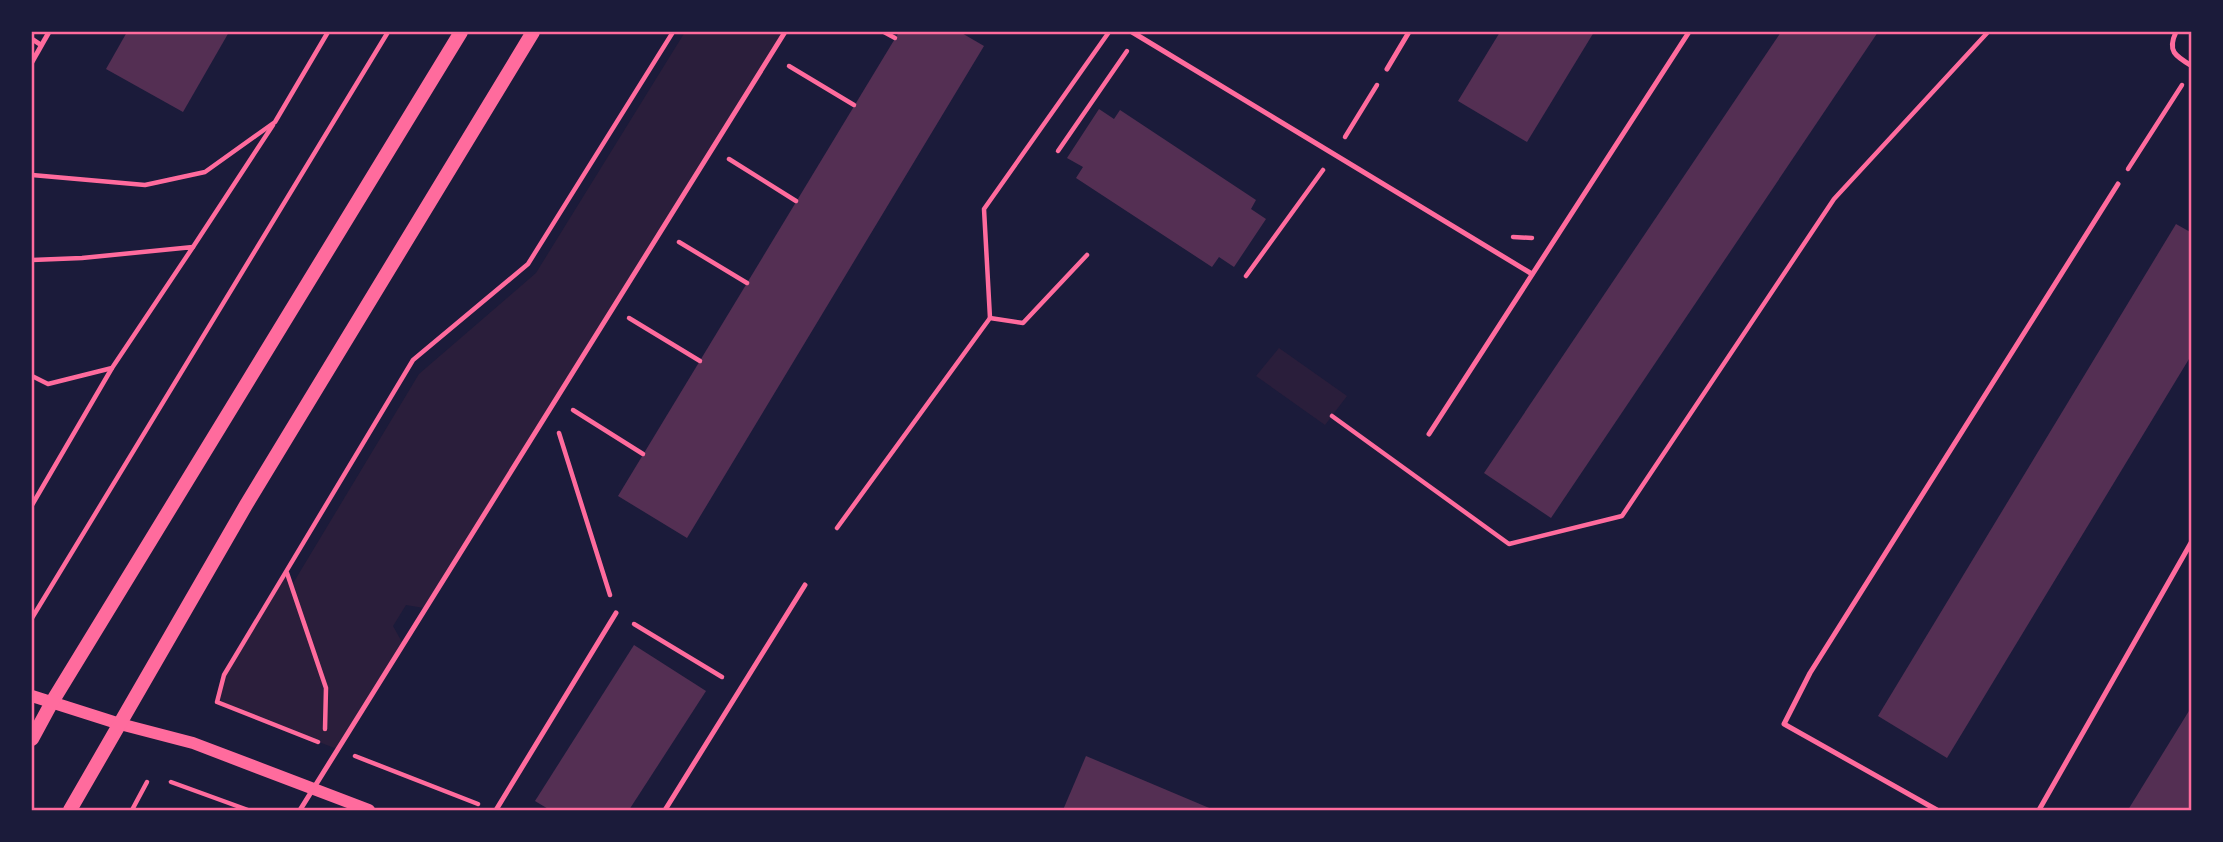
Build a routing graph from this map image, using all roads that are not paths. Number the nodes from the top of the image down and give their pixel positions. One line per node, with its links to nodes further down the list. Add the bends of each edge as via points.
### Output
1 (49, 32): 10 (lane)
2 (461, 32): 21 (main road)
3 (533, 32): 22 (main road, via 246,505)
4 (785, 32): 24 (lane)
5 (1409, 32): 13 (lane)
6 (1689, 32): 15 (lane)
7 (2176, 32): 12 (lane, via 2173,51)
8 (1135, 33): 15 (lane)
9 (32, 39): 10 (lane)
10 (41, 45): 11 (lane)
11 (32, 62)
12 (2192, 66)
13 (1387, 69)
14 (2118, 184): 30 (lane, via 1810,673 1784,724)
15 (1532, 274): 16 (lane)
16 (1429, 434)
17 (2192, 541): 31 (lane)
18 (805, 585): 29 (lane)
19 (616, 613): 28 (lane)
20 (32, 696): 21 (street)
21 (52, 702): 22 (street); 23 (main road)
22 (120, 724): 24 (street, via 193,743); 25 (main road)
23 (32, 740)
24 (313, 787): 26 (lane); 27 (street)
25 (70, 810)
26 (300, 810)
27 (369, 810)
28 (496, 810)
29 (664, 810)
30 (1937, 810)
31 (2039, 810)

